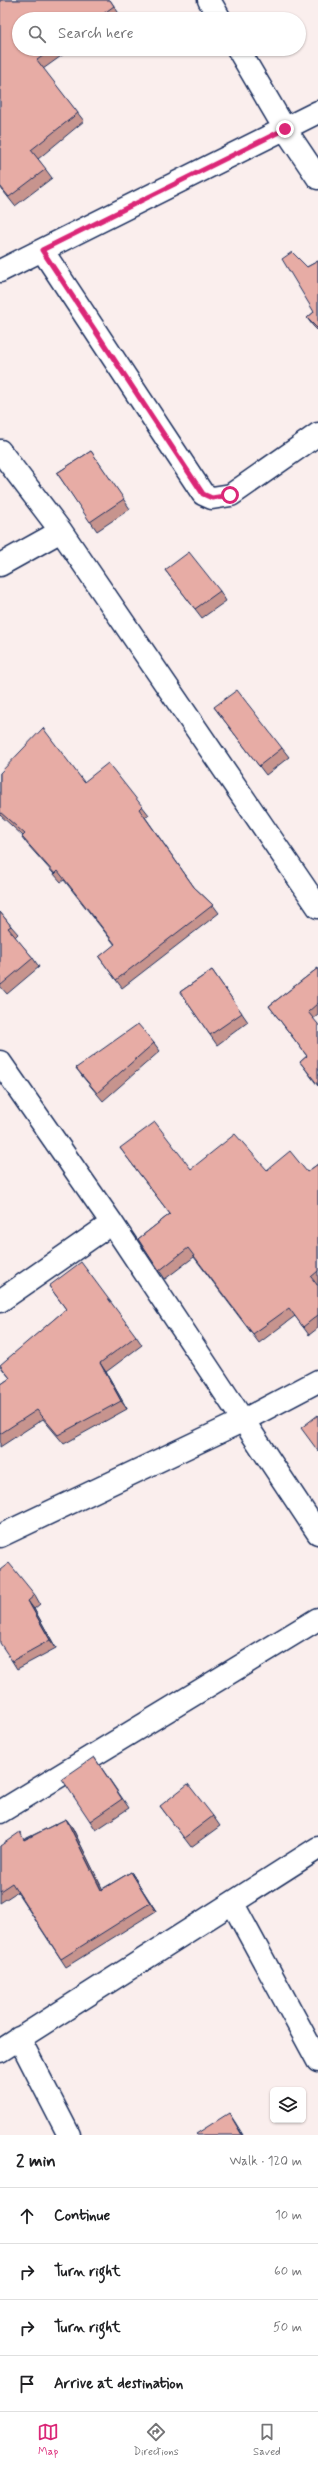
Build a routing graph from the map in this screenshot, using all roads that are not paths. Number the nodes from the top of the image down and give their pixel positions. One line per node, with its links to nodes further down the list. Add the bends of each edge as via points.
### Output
1 (209, 0): 2 (street)
2 (216, 12)
3 (242, 56): 5 (street)
4 (318, 112): 5 (street)
5 (285, 129): 6 (street); 7 (street)
6 (318, 178)
7 (42, 250): 8 (street); 9 (street, via 203,494 212,498 230,495)
8 (0, 271)
9 (318, 434)
10 (0, 451): 11 (street)
11 (62, 531): 12 (street); 13 (street)
12 (0, 565)
13 (318, 907)
14 (0, 1062): 15 (street)
15 (112, 1223): 16 (street); 18 (street)
16 (0, 1301)
17 (318, 1381): 18 (street)
18 (242, 1421): 19 (street); 20 (street)
19 (318, 1533)
20 (0, 1536)
21 (318, 1620): 22 (street)
22 (0, 1812)
23 (318, 1848): 24 (street)
24 (233, 1904): 25 (street); 27 (street)
25 (19, 2038): 26 (street); 28 (street)
26 (0, 2051)
27 (318, 2061)
28 (69, 2135)

